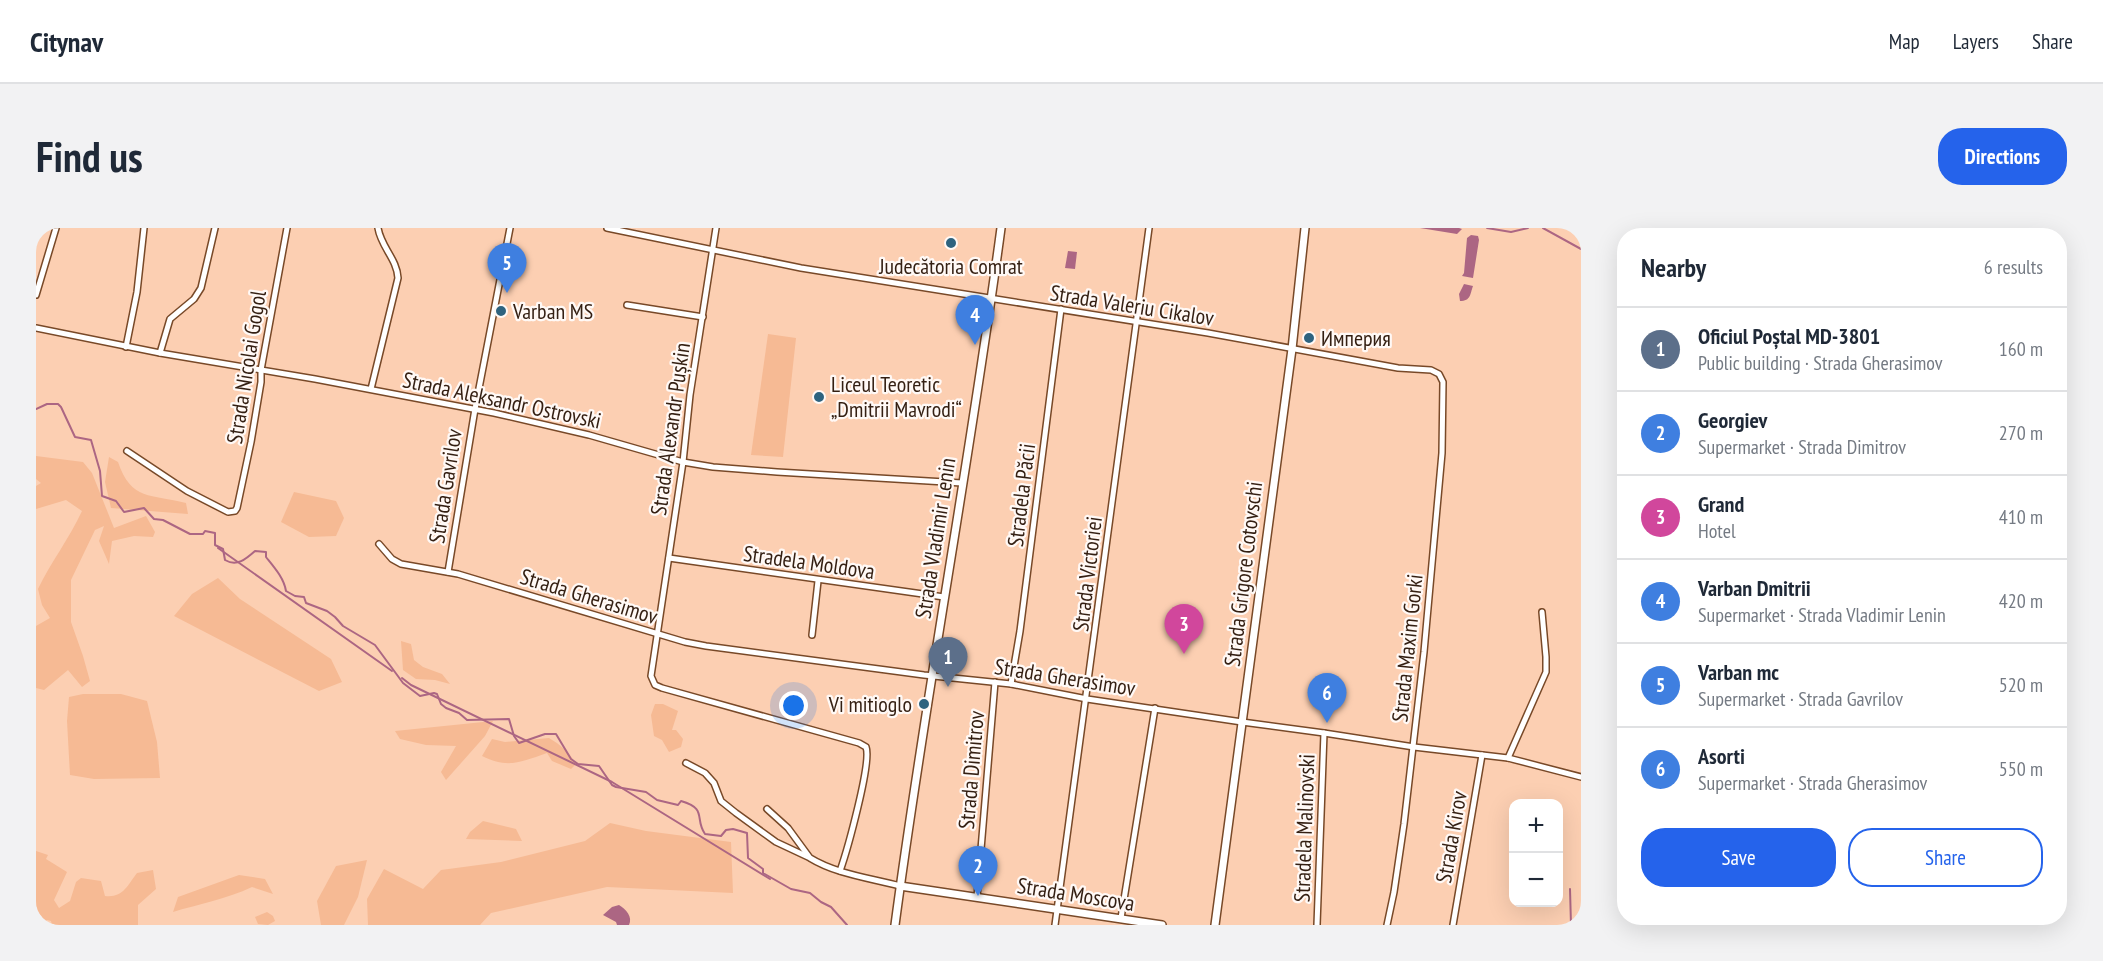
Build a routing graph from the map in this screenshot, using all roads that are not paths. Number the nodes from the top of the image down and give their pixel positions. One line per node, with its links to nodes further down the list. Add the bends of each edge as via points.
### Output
1 (56, 228): 13 (street)
2 (144, 228): 20 (street)
3 (215, 228): 22 (street, via 201,288 170,319)
4 (287, 228): 23 (street, Strada Nicolai Gogol)
5 (378, 228): 25 (street, via 381,241 398,269 398,278)
6 (510, 228): 26 (street, Strada Gavrilov)
7 (607, 228): 12 (street, Strada Valeriu Cikalov)
8 (716, 228): 12 (street, Strada Alexandr Pușkin)
9 (1000, 228): 14 (street, Strada Vladimir Lenin)
10 (1149, 228): 18 (street, Strada Victoriei)
11 (1305, 228): 21 (street, Strada Grigore Cotovschi)
12 (713, 249): 14 (street, Strada Valeriu Cikalov, via 801,268); 17 (street, Strada Alexandr Pușkin)
13 (36, 295)
14 (991, 299): 16 (street, Strada Valeriu Cikalov); 29 (street, Strada Vladimir Lenin)
15 (627, 305): 17 (street)
16 (1061, 309): 18 (street, Strada Valeriu Cikalov); 40 (street, Stradela Păcii)
17 (703, 317): 28 (street, Strada Alexandr Pușkin)
18 (1137, 322): 21 (street, Strada Valeriu Cikalov); 41 (street, Strada Victoriei)
19 (36, 328): 20 (street, Strada Aleksandr Ostrovski)
20 (126, 347): 22 (street, Strada Aleksandr Ostrovski)
21 (1292, 349): 24 (street, Strada Valeriu Cikalov); 43 (street, Strada Grigore Cotovschi)
22 (160, 353): 23 (street, Strada Aleksandr Ostrovski)
23 (261, 370): 25 (street, Strada Aleksandr Ostrovski); 27 (street, Strada Nicolai Gogol, via 251,442 235,511 228,512 187,491)
24 (1439, 374): 45 (street, Strada Maxim Gorki, via 1443,382 1441,464)
25 (371, 389): 26 (street, Strada Aleksandr Ostrovski)
26 (475, 409): 28 (street, Strada Aleksandr Ostrovski); 32 (street, Strada Gavrilov)
27 (127, 451)
28 (683, 462): 29 (street, Strada Aleksandr Ostrovski); 31 (street, Strada Alexandr Pușkin)
29 (962, 483): 34 (street, Strada Vladimir Lenin)
30 (379, 544): 32 (street, Strada Gherasimov, via 401,564)
31 (669, 558): 33 (street, Stradela Moldova); 36 (street, Strada Alexandr Pușkin)
32 (448, 572): 36 (street, Strada Gherasimov)
33 (818, 580): 34 (street, Stradela Moldova); 37 (street)
34 (944, 597): 38 (street, Strada Vladimir Lenin)
35 (1542, 612): 47 (street, via 1546,672)
36 (657, 634): 38 (street, Strada Gherasimov, via 728,650); 52 (street, Strada Alexandr Pușkin, via 651,676 655,685 866,747 855,817)
37 (812, 635)
38 (931, 675): 39 (street, Strada Gherasimov); 53 (street, Strada Vladimir Lenin)
39 (995, 682): 40 (street, Strada Gherasimov); 54 (street, Strada Dimitrov)
40 (1011, 684): 41 (street, Strada Gherasimov)
41 (1087, 699): 42 (street, Strada Gherasimov); 55 (street, Strada Victoriei)
42 (1155, 708): 43 (street, Strada Gherasimov); 56 (street)
43 (1242, 722): 44 (street, Strada Gherasimov); 61 (street, Strada Grigore Cotovschi)
44 (1324, 733): 45 (street, Strada Gherasimov); 62 (street, Stradela Malinovski)
45 (1414, 747): 46 (street, Strada Gherasimov); 63 (street, Strada Maxim Gorki)
46 (1482, 755): 47 (street, Strada Gherasimov); 64 (street, Strada Kirov)
47 (1508, 758): 49 (street, Strada Gherasimov)
48 (686, 763): 51 (street, Strada Moscova, via 705,773 721,801 736,813 776,842)
49 (1581, 777)
50 (767, 809): 51 (street, Strada Moscova, via 788,828)
51 (810, 858): 52 (street, Strada Moscova)
52 (840, 871): 53 (street, Strada Moscova)
53 (900, 886): 54 (street, Strada Moscova); 58 (street, Strada Vladimir Lenin)
54 (977, 897): 55 (street, Strada Moscova)
55 (1057, 910): 56 (street, Strada Moscova); 59 (street, Strada Victoriei)
56 (1121, 918): 57 (street, Strada Moscova)
57 (1132, 923): 60 (street, Strada Moscova)
58 (895, 925)
59 (1055, 925)
60 (1162, 925)
61 (1215, 925)
62 (1317, 925)
63 (1387, 925)
64 (1453, 925)

